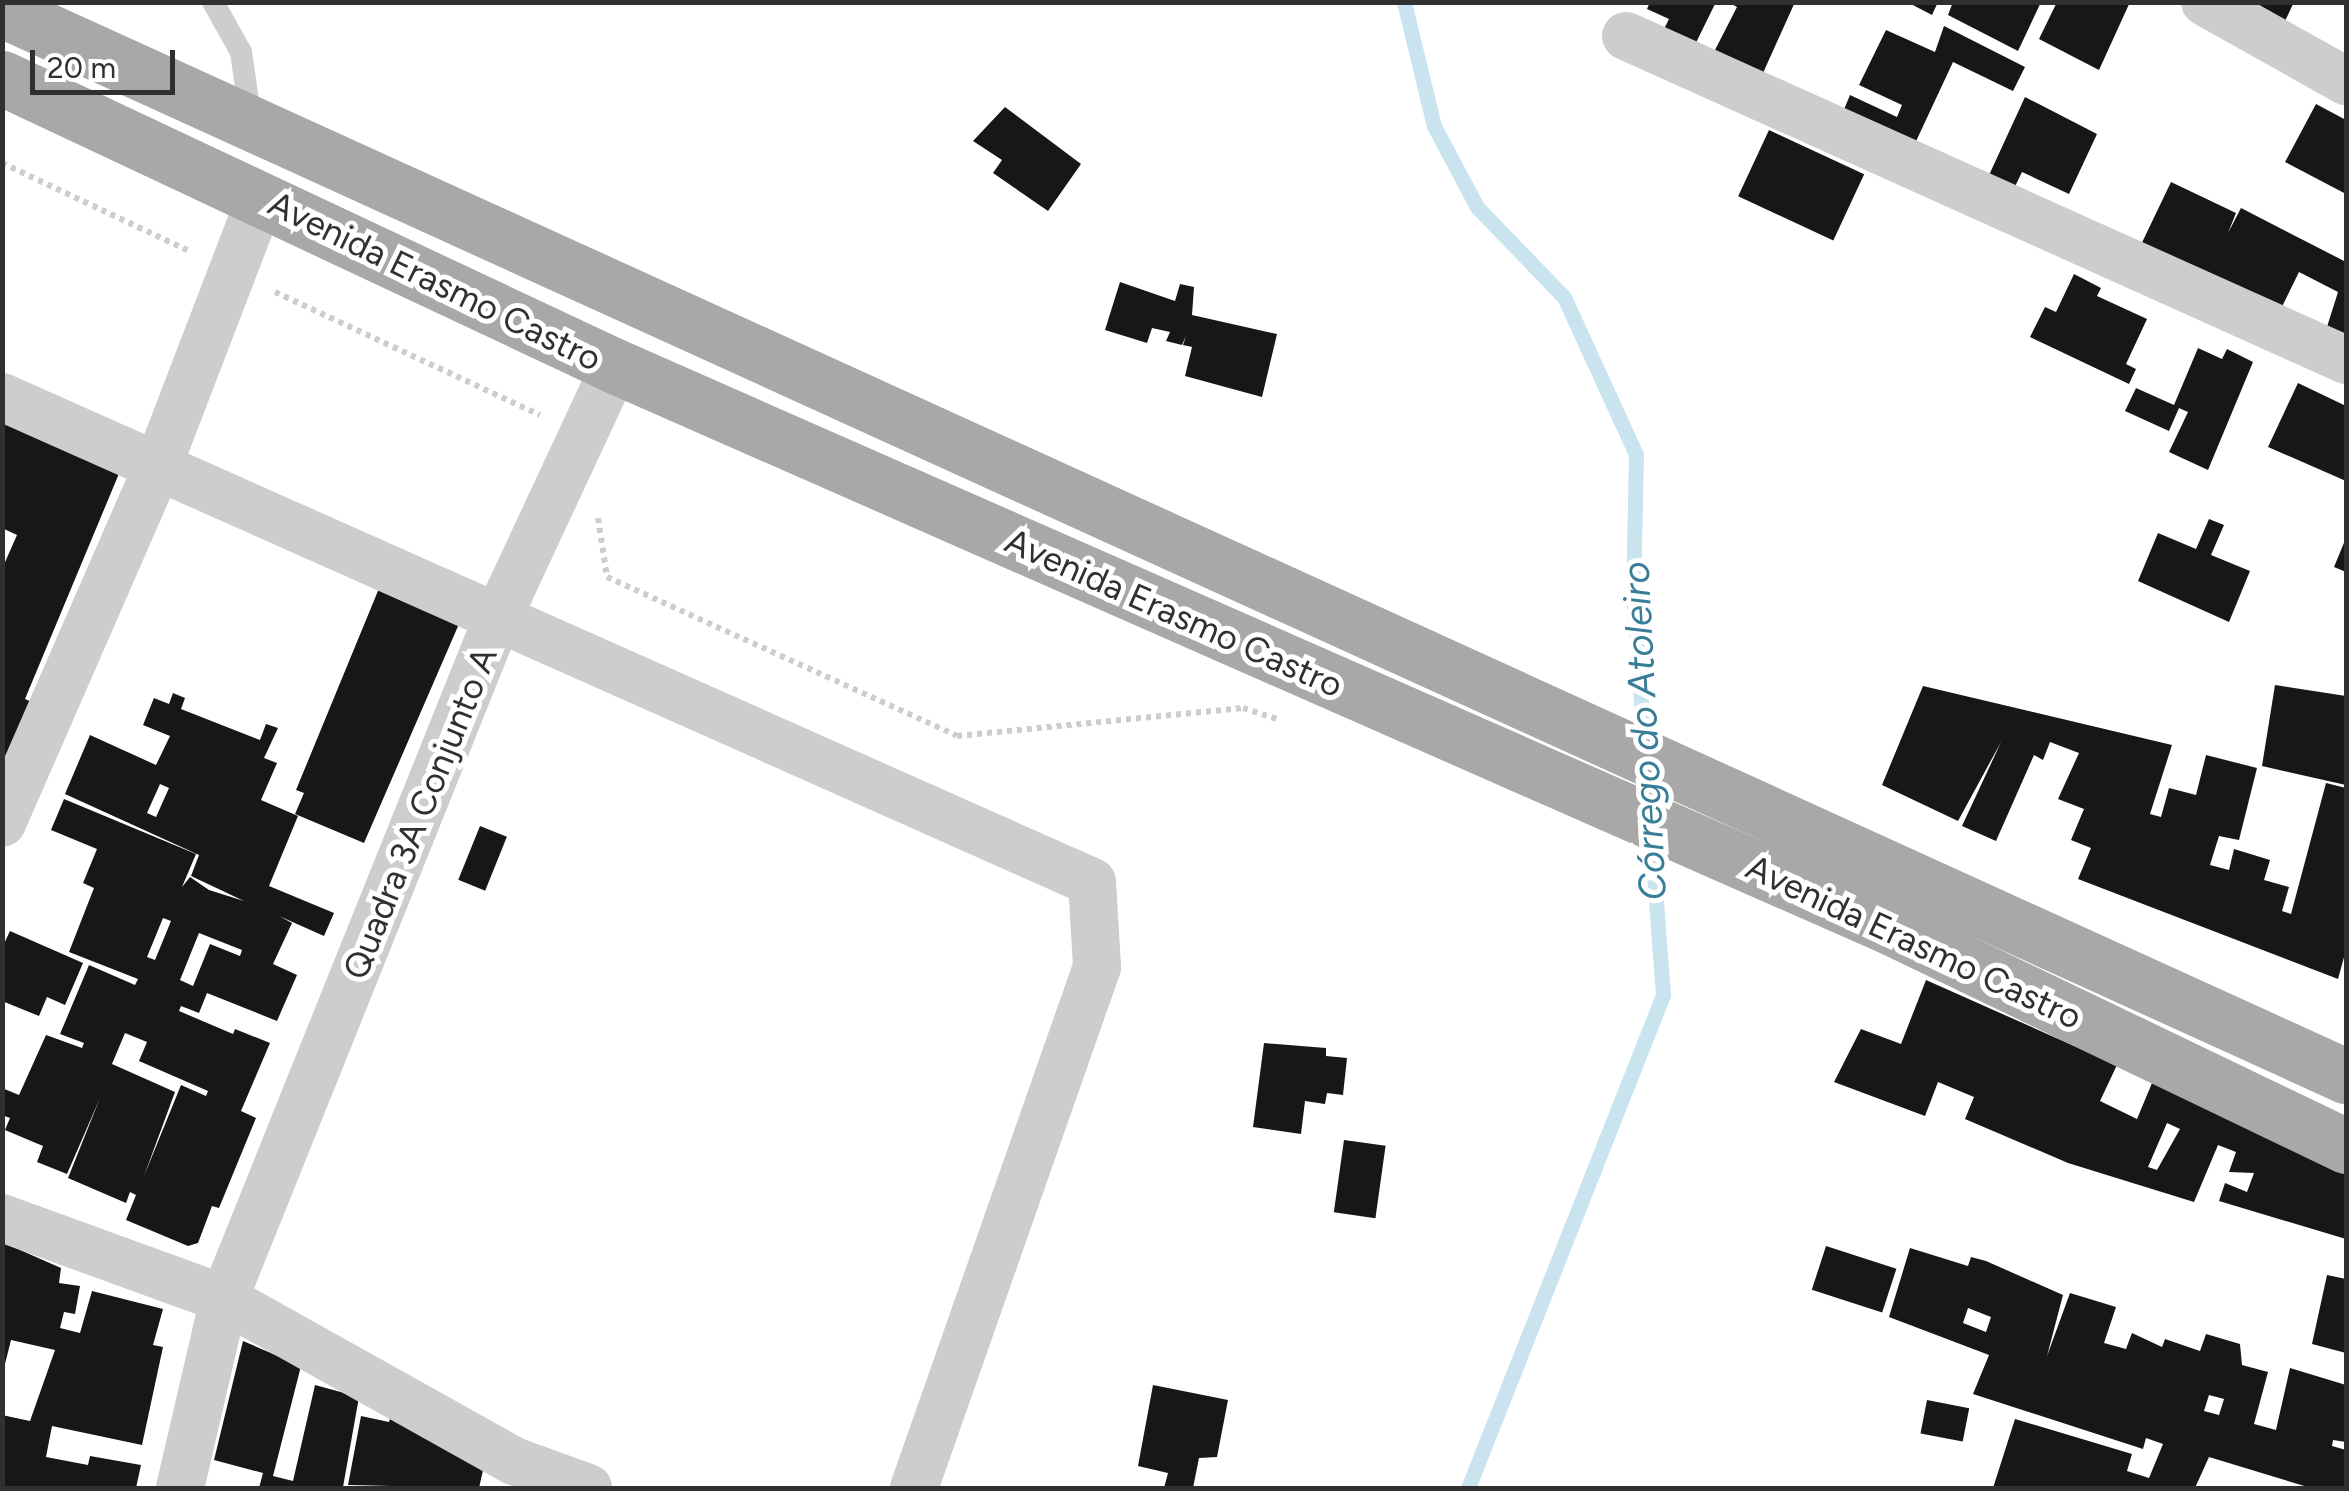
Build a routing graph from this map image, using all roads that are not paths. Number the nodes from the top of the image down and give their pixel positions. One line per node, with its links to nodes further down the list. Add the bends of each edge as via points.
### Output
1 (214, 2): 7 (lane, via 241,52)
2 (2205, 2): 6 (street)
3 (2, 10): 7 (main road, Avenida Erasmo Castro)
4 (1626, 36): 9 (street)
5 (2, 78): 8 (main road, Avenida Erasmo Castro)
6 (2346, 81)
7 (251, 124): 15 (main road, Avenida Erasmo Castro)
8 (261, 197): 10 (main road, Avenida Erasmo Castro); 12 (street)
9 (2346, 360)
10 (615, 366): 13 (street); 16 (main road, Avenida Erasmo Castro, via 1694,841)
11 (2, 397): 12 (street, Quadra 3A Conjunto A)
12 (159, 463): 13 (street, Quadra 3A Conjunto A); 14 (street)
13 (498, 617): 18 (street, Quadra 3A Conjunto A); 22 (street, via 1092,882 1097,967)
14 (2, 823)
15 (2346, 1076)
16 (2346, 1146)
17 (2, 1218): 18 (street)
18 (224, 1298): 19 (street); 20 (street, Quadra 3A Conjunto A)
19 (511, 1475): 21 (street)
20 (180, 1488)
21 (588, 1488)
22 (914, 1488)

